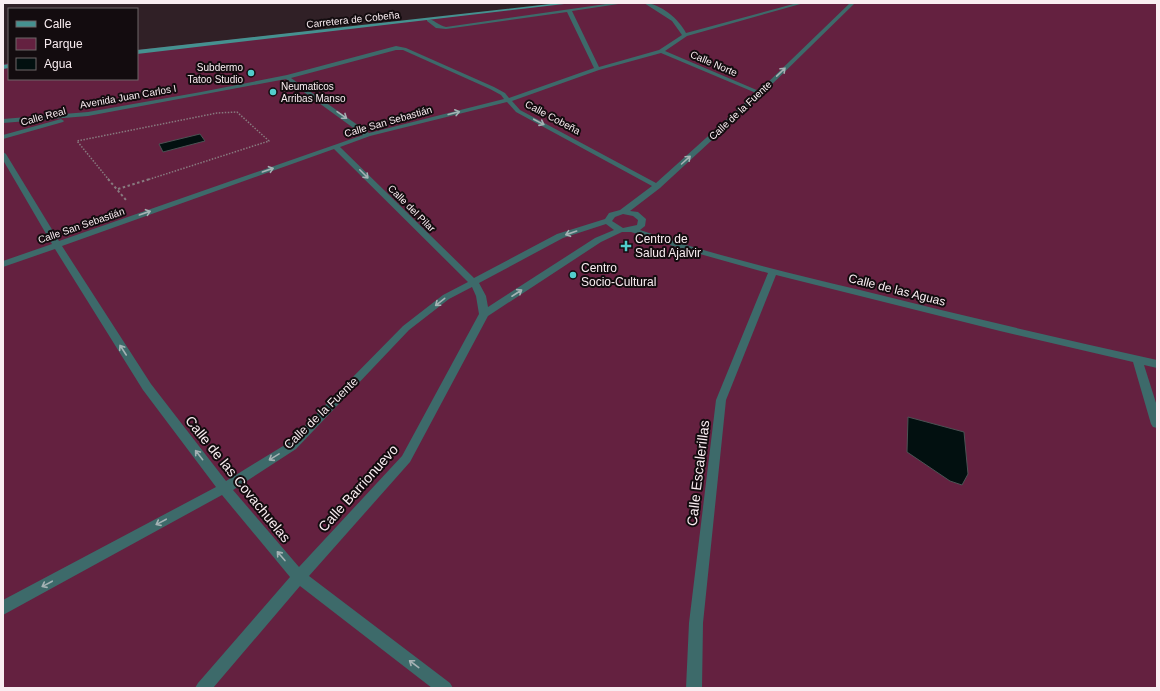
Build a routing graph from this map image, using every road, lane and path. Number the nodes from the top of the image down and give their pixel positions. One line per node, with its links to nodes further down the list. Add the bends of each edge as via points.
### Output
1 (571, 3): 7 (street, Carretera de Cobeña)
2 (623, 3): 6 (street)
3 (646, 3): 8 (street, via 677,22)
4 (802, 3): 8 (street, Calle San Sebastián)
5 (853, 3): 14 (street, Calle de la Fuente, one-way to 5)
6 (569, 10): 7 (street, via 446,28 438,27); 12 (street)
7 (429, 20): 11 (street, Carretera de Cobeña)
8 (685, 35): 10 (street, Calle San Sebastián)
9 (396, 48): 13 (street, Avenida Juan Carlos I); 15 (street, Calle Cobeña, via 404,49 492,88)
10 (661, 51): 12 (street, Calle San Sebastián); 14 (street, Calle Norte)
11 (138, 52)
12 (597, 69): 15 (street, Calle San Sebastián)
13 (287, 77): 16 (street, Avenida Juan Carlos I); 20 (street, one-way to 20)
14 (760, 93): 24 (street, Calle de la Fuente, one-way to 14)
15 (508, 100): 20 (street, Calle San Sebastián, one-way to 15); 24 (street, Calle Cobeña, one-way to 24, via 518,111)
16 (88, 114): 17 (street, Avenida Juan Carlos I); 21 (street, Calle Real)
17 (26, 119): 18 (street, Avenida Juan Carlos I); 19 (street)
18 (3, 121)
19 (3, 133)
20 (368, 135): 22 (street, Calle San Sebastián)
21 (3, 136)
22 (336, 147): 31 (street, Calle San Sebastián, one-way to 22); 34 (street, Calle del Pilar, one-way to 34)
23 (3, 154): 31 (street, Calle de las Covachuelas)
24 (657, 186): 27 (street, Calle de la Fuente)
25 (118, 189): 25 (path, via 77,140 217,113 236,112 269,141); 26 (path)
26 (127, 202)
27 (623, 212): 28 (street, Calle de la Fuente, via 612,215); 30 (street, via 642,219 641,226)
28 (608, 221): 29 (street, via 613,228); 34 (street, Calle de la Fuente, one-way to 34, via 560,236)
29 (621, 230): 30 (street, Calle de las Aguas); 35 (street, one-way to 29, via 598,240)
30 (633, 230): 33 (street, Calle de las Aguas)
31 (56, 245): 32 (street, Calle San Sebastián); 39 (street, Calle de las Covachuelas, one-way to 31, via 147,387)
32 (3, 264)
33 (773, 271): 36 (street, Calle de las Aguas, via 995,328); 44 (street, Calle Escalerillas, via 721,400 696,623)
34 (474, 283): 35 (street, via 481,296); 39 (street, Calle de la Fuente, one-way to 39, via 446,297 406,328 292,446)
35 (484, 314): 40 (street, Calle Barrionuevo, via 406,459)
36 (1137, 360): 37 (street, Calle de las Aguas); 38 (street)
37 (1157, 364)
38 (1157, 424)
39 (224, 488): 40 (street, Calle de las Covachuelas, one-way to 39); 41 (street, Calle de la Fuente, one-way to 41)
40 (299, 577): 42 (street, Calle Barrionuevo); 43 (street, Calle de las Covachuelas, one-way to 40)
41 (3, 608)
42 (203, 688)
43 (445, 688)
44 (694, 688)

